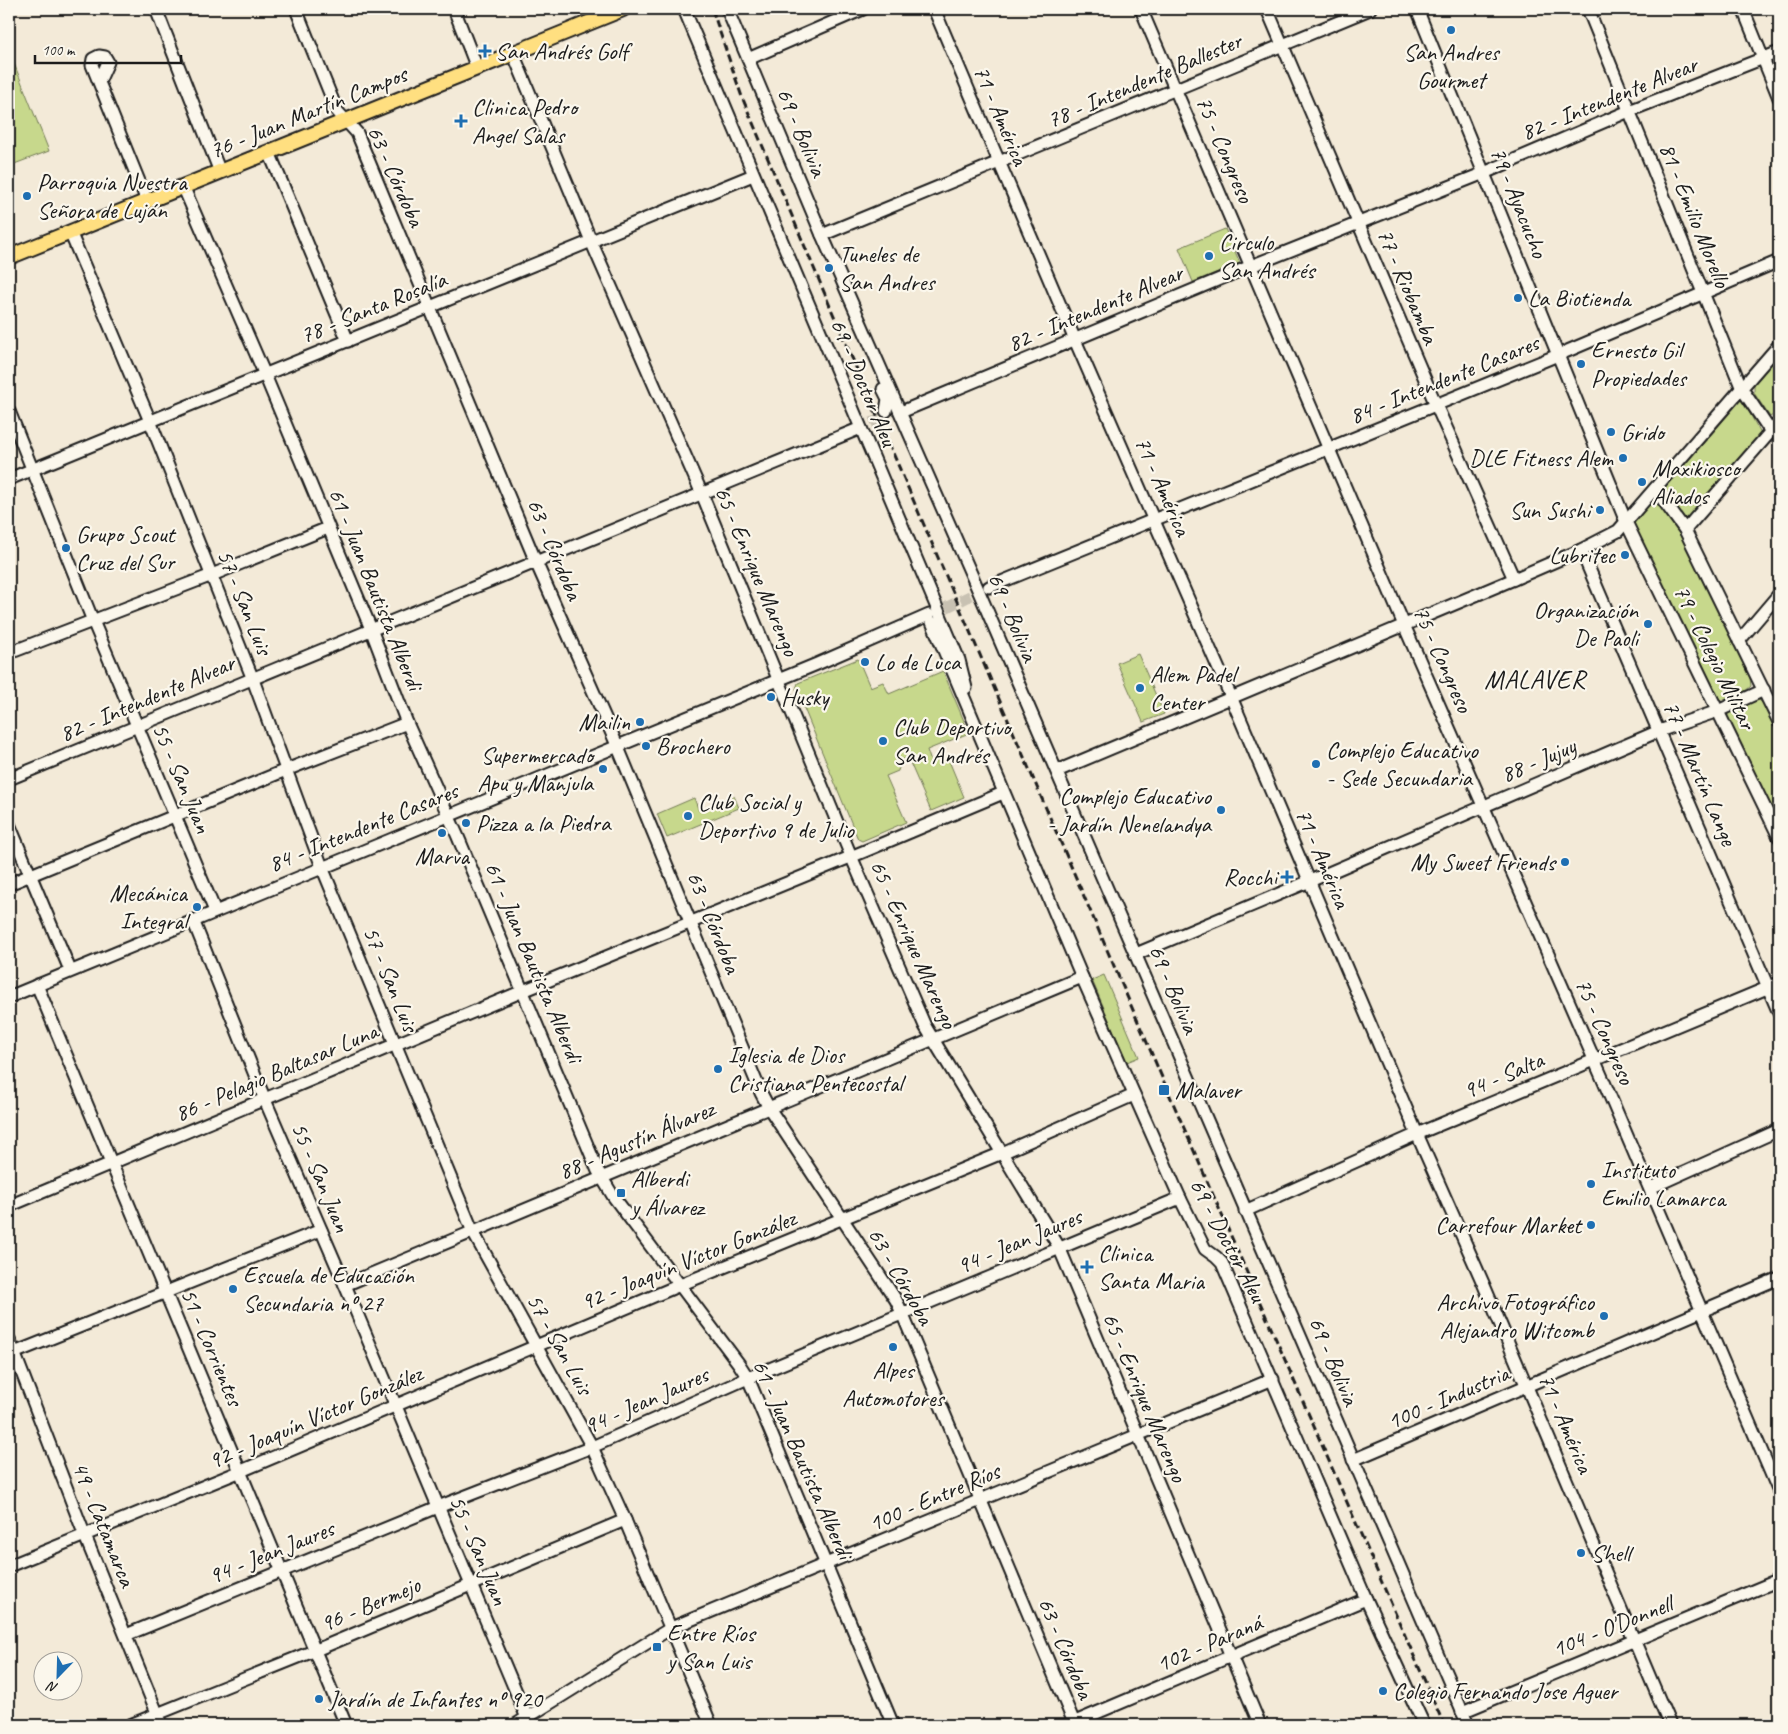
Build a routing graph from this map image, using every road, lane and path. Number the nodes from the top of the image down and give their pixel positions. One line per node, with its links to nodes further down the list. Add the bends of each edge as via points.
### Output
1 (156, 9): 28 (street)
2 (296, 9): 25 (street, 63 - Córdoba, via 336,111)
3 (454, 9): 20 (street)
4 (684, 9): 30 (street, 69 - Doctor Aleu)
5 (727, 9): 19 (street, 69 - Bolivia)
6 (863, 9): 19 (street)
7 (934, 9): 27 (street, 71 - América)
8 (1141, 9): 22 (street, 75 - Congreso)
9 (1268, 9): 15 (street, 77 - Riobamba)
10 (1370, 9): 15 (street, 78 - Intendente Ballester)
11 (1417, 9): 29 (street, 79 - Ayacucho)
12 (1588, 9): 24 (street, 81 - Emilio Morello)
13 (1743, 9): 18 (street)
14 (616, 10): 17 (main road, 76 - Juan Martín Campos)
15 (1283, 44): 22 (street, 78 - Intendente Ballester); 33 (street, 77 - Riobamba)
16 (1779, 52): 18 (street, 82 - Intendente Alvear)
17 (513, 53): 20 (main road, 76 - Juan Martín Campos); 36 (street, 65 - Enrique Marengo)
18 (1764, 58): 23 (street); 24 (street, 82 - Intendente Alvear)
19 (748, 59): 35 (street, 69 - Bolivia)
20 (477, 68): 25 (main road, 76 - Juan Martín Campos)
21 (99, 82): 32 (street)
22 (1176, 89): 27 (street, 78 - Intendente Ballester); 39 (street, 75 - Congreso)
23 (1779, 98)
24 (1629, 112): 29 (street, 82 - Intendente Alvear); 41 (street, 81 - Emilio Morello)
25 (346, 121): 26 (main road, 76 - Juan Martín Campos); 42 (street, 63 - Córdoba, via 357,133)
26 (269, 152): 28 (main road, 76 - Juan Martín Campos); 44 (street)
27 (998, 163): 35 (street, 78 - Intendente Ballester); 43 (street, 71 - América)
28 (220, 172): 31 (main road, 76 - Juan Martín Campos)
29 (1484, 173): 33 (street, 82 - Intendente Alvear); 46 (street, 79 - Ayacucho)
30 (753, 175): 36 (street, 78 - Santa Rosalía); 55 (street, 69 - Doctor Aleu)
31 (183, 186): 32 (main road, 76 - Juan Martín Campos); 47 (street, 61 - Juan Bautista Alberdi)
32 (147, 202): 34 (main road, 76 - Juan Martín Campos)
33 (1358, 224): 39 (street, 82 - Intendente Alvear); 49 (street, 77 - Riobamba)
34 (70, 232): 37 (main road, 76 - Juan Martín Campos); 53 (street, 57 - San Luis)
35 (822, 235): 40 (street, 69 - Bolivia)
36 (591, 241): 42 (street, 78 - Santa Rosalía); 61 (street, 65 - Enrique Marengo)
37 (9, 257)
38 (1779, 261): 41 (street, 84 - Intendente Casares)
39 (1251, 266): 43 (street, 82 - Intendente Alvear); 57 (street, 75 - Congreso)
40 (838, 271): 51 (street, 69 - Bolivia, via 845,301 888,399); 52 (street, 69 - Bolivia)
41 (1702, 293): 46 (street, 84 - Intendente Casares); 48 (street, 81 - Emilio Morello)
42 (430, 307): 44 (street, 78 - Santa Rosalía); 68 (street, 63 - Córdoba)
43 (1075, 340): 52 (street, 82 - Intendente Alvear); 62 (street, 71 - América)
44 (348, 341): 47 (street, 78 - Santa Rosalía)
45 (1779, 345): 48 (street)
46 (1558, 355): 49 (street, 84 - Intendente Casares); 63 (street, 79 - Ayacucho)
47 (265, 375): 53 (street, 78 - Santa Rosalía); 64 (street, 61 - Juan Bautista Alberdi)
48 (1742, 389): 56 (street, 81 - Emilio Morello); 60 (street)
49 (1436, 404): 57 (street, 84 - Intendente Casares); 70 (street, 77 - Riobamba)
50 (9, 410): 58 (street, 55 - San Juan)
51 (886, 411)
52 (901, 412): 71 (street, 69 - Bolivia)
53 (150, 421): 58 (street, 78 - Santa Rosalía); 69 (street, 57 - San Luis)
54 (1779, 422): 56 (street)
55 (859, 428): 61 (street, 82 - Intendente Alvear, via 731,489 718,487); 75 (street, 69 - Doctor Aleu)
56 (1771, 432): 65 (street)
57 (1329, 448): 62 (street, 84 - Intendente Casares); 77 (street, 75 - Congreso)
58 (32, 470): 59 (street, 78 - Santa Rosalía); 76 (street, 55 - San Juan)
59 (9, 479)
60 (1656, 489): 63 (street); 65 (street)
61 (702, 494): 68 (street, 82 - Intendente Alvear); 82 (street, 65 - Enrique Marengo)
62 (1154, 519): 66 (street, 84 - Intendente Casares); 84 (street, 71 - América)
63 (1626, 522): 67 (street, via 1618,531); 85 (street, 79 - Colegio Militar)
64 (328, 528): 69 (street); 78 (street, 61 - Juan Bautista Alberdi)
65 (1685, 530): 79 (street)
66 (1122, 532): 71 (street, 84 - Intendente Casares, via 1102,535); 72 (street, 84 - Intendente Casares); 74 (street, 84 - Intendente Casares, via 1108,545)
67 (1581, 550): 70 (street); 89 (street, 77 - Martín Lange)
68 (536, 562): 78 (street, 82 - Intendente Alvear); 90 (street, 63 - Córdoba)
69 (212, 575): 76 (street); 81 (street, 57 - San Luis)
70 (1514, 579): 77 (street)
71 (976, 585): 74 (street, 69 - Bolivia)
72 (989, 587)
73 (1779, 594): 79 (street)
74 (981, 598): 92 (street, 69 - Bolivia)
75 (935, 615): 82 (street, 84 - Intendente Casares); 94 (street, 69 - Doctor Aleu)
76 (93, 621): 80 (street); 88 (street, 55 - San Juan)
77 (1404, 625): 84 (street); 95 (street, 75 - Congreso)
78 (371, 629): 81 (street, 82 - Intendente Alvear); 87 (street, 61 - Juan Bautista Alberdi)
79 (1739, 641): 83 (street)
80 (9, 653)
81 (252, 677): 88 (street, 82 - Intendente Alvear); 91 (street, 57 - San Luis)
82 (779, 679): 90 (street, 84 - Intendente Casares); 100 (street, 65 - Enrique Marengo)
83 (1764, 690): 85 (street, 88 - Jujuy); 86 (street)
84 (1231, 697): 92 (street); 103 (street, 71 - América)
85 (1718, 710): 89 (street, 88 - Jujuy); 99 (street, 79 - Colegio Militar)
86 (1779, 722)
87 (407, 723): 91 (street); 96 (street, 61 - Juan Bautista Alberdi)
88 (137, 726): 93 (street, 82 - Intendente Alvear); 97 (street, 55 - San Juan)
89 (1659, 731): 95 (street, 88 - Jujuy); 112 (street, 77 - Martín Lange)
90 (618, 745): 96 (street, 84 - Intendente Casares); 107 (street, 63 - Córdoba)
91 (286, 770): 97 (street); 101 (street, 57 - San Luis)
92 (1056, 771): 108 (street, 69 - Bolivia)
93 (9, 779)
94 (1004, 793): 100 (street, 86 - Pelagio Baltasar Luna); 110 (street, 69 - Doctor Aleu)
95 (1484, 807): 103 (street, 88 - Jujuy); 118 (street, 75 - Congreso)
96 (448, 816): 101 (street, 84 - Intendente Casares); 113 (street, 61 - Juan Bautista Alberdi)
97 (175, 817): 102 (street); 105 (street, 55 - San Juan)
98 (9, 824): 102 (street)
99 (1779, 837)
100 (851, 856): 107 (street, 86 - Pelagio Baltasar Luna); 116 (street, 65 - Enrique Marengo)
101 (322, 867): 105 (street, 84 - Intendente Casares); 117 (street, 57 - San Luis)
102 (30, 875): 104 (street); 109 (street)
103 (1310, 882): 108 (street, 88 - Jujuy); 123 (street, 71 - América)
104 (9, 884)
105 (215, 911): 106 (street, 84 - Intendente Casares)
106 (193, 920): 109 (street, 84 - Intendente Casares); 120 (street, 55 - San Juan)
107 (692, 922): 113 (street, 86 - Pelagio Baltasar Luna); 121 (street, 63 - Córdoba)
108 (1136, 954): 130 (street, 69 - Bolivia)
109 (70, 970): 111 (street, 84 - Intendente Casares)
110 (1082, 976): 116 (street, 88 - Agustín Álvarez); 119 (street, 69 - Doctor Aleu)
111 (37, 985): 114 (street, 84 - Intendente Casares); 125 (street, 51 - Corrientes)
112 (1774, 985): 115 (street, 77 - Martín Lange); 118 (street, 94 - Salta)
113 (524, 991): 117 (street, 86 - Pelagio Baltasar Luna); 126 (street, 61 - Juan Bautista Alberdi)
114 (9, 997)
115 (1779, 1012)
116 (931, 1039): 121 (street, 88 - Agustín Álvarez); 124 (street, 65 - Enrique Marengo)
117 (395, 1045): 120 (street, 86 - Pelagio Baltasar Luna); 133 (street, 57 - San Luis)
118 (1594, 1061): 123 (street, 94 - Salta); 127 (street, 75 - Congreso)
119 (1134, 1094): 124 (street, 92 - Joaquín Víctor González); 128 (street, 69 - Doctor Aleu)
120 (265, 1100): 125 (street, 86 - Pelagio Baltasar Luna); 132 (street, 55 - San Juan)
121 (769, 1108): 126 (street, 88 - Agustín Álvarez); 131 (street, 63 - Córdoba)
122 (1779, 1130): 127 (street)
123 (1417, 1134): 130 (street, 94 - Salta); 146 (street, 71 - América)
124 (1002, 1152): 131 (street, 92 - Joaquín Víctor González); 134 (street, 65 - Enrique Marengo)
125 (112, 1163): 129 (street, 86 - Pelagio Baltasar Luna); 138 (street, 51 - Corrientes)
126 (602, 1177): 133 (street, 88 - Agustín Álvarez); 137 (street, 61 - Juan Bautista Alberdi)
127 (1650, 1188): 139 (street, 75 - Congreso)
128 (1180, 1198): 134 (street, 94 - Jean Jaures); 145 (street, 69 - Doctor Aleu, via 1205,1249 1222,1263)
129 (9, 1206)
130 (1245, 1211): 150 (street, 69 - Bolivia)
131 (842, 1219): 137 (street, 92 - Joaquín Víctor González); 140 (street, 63 - Córdoba)
132 (321, 1230): 136 (street, 55 - San Juan); 138 (street)
133 (473, 1232): 136 (street, 88 - Agustín Álvarez); 142 (street, 57 - San Luis)
134 (1059, 1247): 140 (street, 94 - Jean Jaures); 148 (street, 65 - Enrique Marengo)
135 (1779, 1278): 139 (street, 100 - Industria)
136 (345, 1285): 147 (street, 55 - San Juan)
137 (680, 1285): 142 (street, 92 - Joaquín Víctor González); 144 (street, 61 - Juan Bautista Alberdi)
138 (166, 1293): 143 (street); 151 (street, 51 - Corrientes)
139 (1702, 1311): 146 (street, 100 - Industria); 152 (street, 75 - Congreso)
140 (902, 1313): 144 (street, 94 - Jean Jaures); 153 (street, 63 - Córdoba)
141 (9, 1338): 143 (street, 49 - Catamarca)
142 (537, 1346): 147 (street, 92 - Joaquín Víctor González); 149 (street, 57 - San Luis)
143 (11, 1354): 156 (street, 49 - Catamarca)
144 (748, 1378): 149 (street, 94 - Jean Jaures); 157 (street, 61 - Juan Bautista Alberdi)
145 (1272, 1379): 148 (street, 100 - Entre Ríos); 162 (street, 69 - Doctor Aleu)
146 (1528, 1386): 150 (street, 100 - Industria); 165 (street, 71 - América)
147 (395, 1406): 151 (street, 92 - Joaquín Víctor González); 154 (street, 55 - San Juan)
148 (1137, 1435): 153 (street, 100 - Entre Ríos); 167 (street, 65 - Enrique Marengo)
149 (592, 1447): 154 (street, 94 - Jean Jaures); 155 (street, 57 - San Luis)
150 (1353, 1460): 168 (street, 69 - Bolivia)
151 (241, 1471): 156 (street, 92 - Joaquín Víctor González); 159 (street, 51 - Corrientes)
152 (1779, 1492)
153 (981, 1501): 157 (street, 100 - Entre Ríos); 171 (street, 63 - Córdoba)
154 (438, 1507): 159 (street, 94 - Jean Jaures); 161 (street, 55 - San Juan)
155 (626, 1520): 161 (street, 96 - Bermejo); 163 (street, 57 - San Luis)
156 (85, 1536): 158 (street, 92 - Joaquín Víctor González); 164 (street, 49 - Catamarca)
157 (827, 1565): 163 (street, 100 - Entre Ríos); 177 (street, 61 - Juan Bautista Alberdi)
158 (9, 1566)
159 (282, 1570): 164 (street, 94 - Jean Jaures); 166 (street, 51 - Corrientes)
160 (1779, 1580): 165 (street, 104 - O'Donnell)
161 (471, 1585): 166 (street, 96 - Bermejo); 170 (street, 55 - San Juan)
162 (1366, 1598): 167 (street, 102 - Paraná); 179 (street, 69 - Doctor Aleu)
163 (671, 1628): 170 (street, 100 - Entre Ríos); 176 (street, 57 - San Luis)
164 (126, 1635): 169 (street, 49 - Catamarca)
165 (1633, 1640): 168 (street, 104 - O'Donnell); 181 (street, 71 - América)
166 (316, 1650): 169 (street, 96 - Bermejo); 174 (street, 51 - Corrientes)
167 (1231, 1657): 171 (street, 102 - Paraná); 178 (street, 65 - Enrique Marengo)
168 (1462, 1712): 180 (street, 69 - Bolivia)
169 (158, 1714): 172 (street, 96 - Bermejo); 173 (street, 49 - Catamarca)
170 (528, 1722): 175 (street, 100 - Entre Ríos)
171 (1072, 1724)
172 (130, 1725)
173 (162, 1725)
174 (346, 1725)
175 (515, 1725)
176 (711, 1725)
177 (894, 1725)
178 (1260, 1725)
179 (1424, 1725)
180 (1468, 1725)
181 (1670, 1725)

